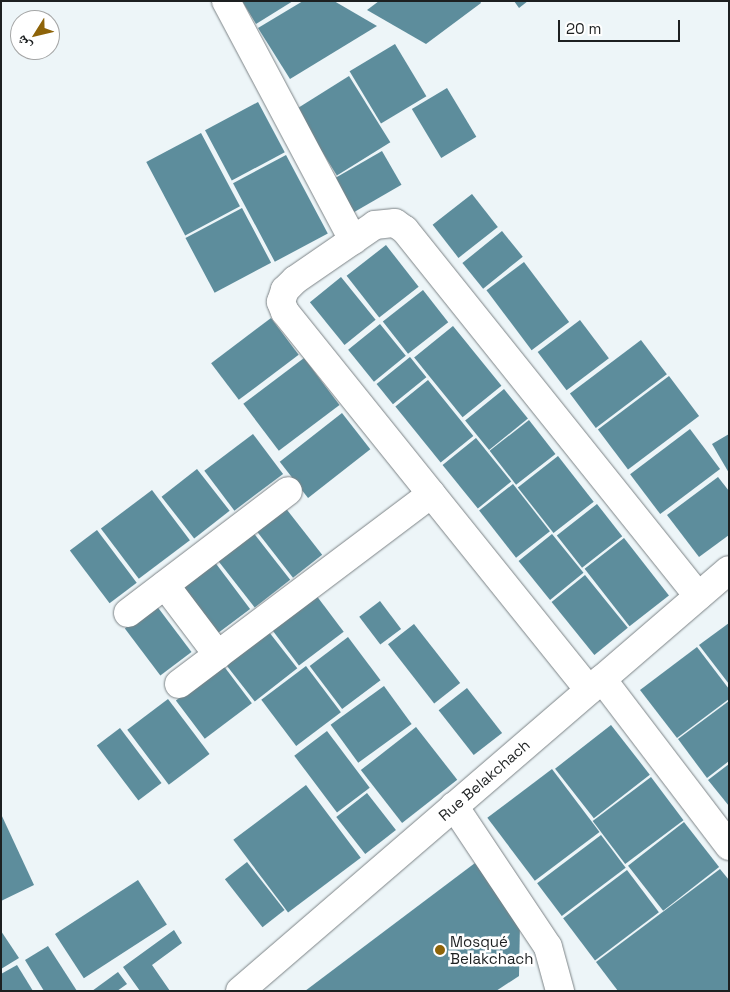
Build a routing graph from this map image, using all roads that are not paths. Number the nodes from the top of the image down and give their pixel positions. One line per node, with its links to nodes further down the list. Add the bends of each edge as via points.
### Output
1 (226, 1): 2 (street)
2 (353, 240): 4 (street, via 295,280 285,290 281,302 285,312); 7 (street, via 385,222 405,230)
3 (288, 492): 6 (street)
4 (431, 494): 9 (street); 11 (street)
5 (729, 570): 7 (street, Rue Belakchach)
6 (165, 584): 8 (street); 9 (street)
7 (698, 596): 11 (street, Rue Belakchach)
8 (128, 613)
9 (218, 654): 10 (street)
10 (179, 684)
11 (596, 685): 12 (street, Rue Belakchach); 13 (street)
12 (454, 806): 14 (street, Rue Belakchach); 15 (street, via 548,947)
13 (729, 846)
14 (240, 991)
15 (560, 991)

